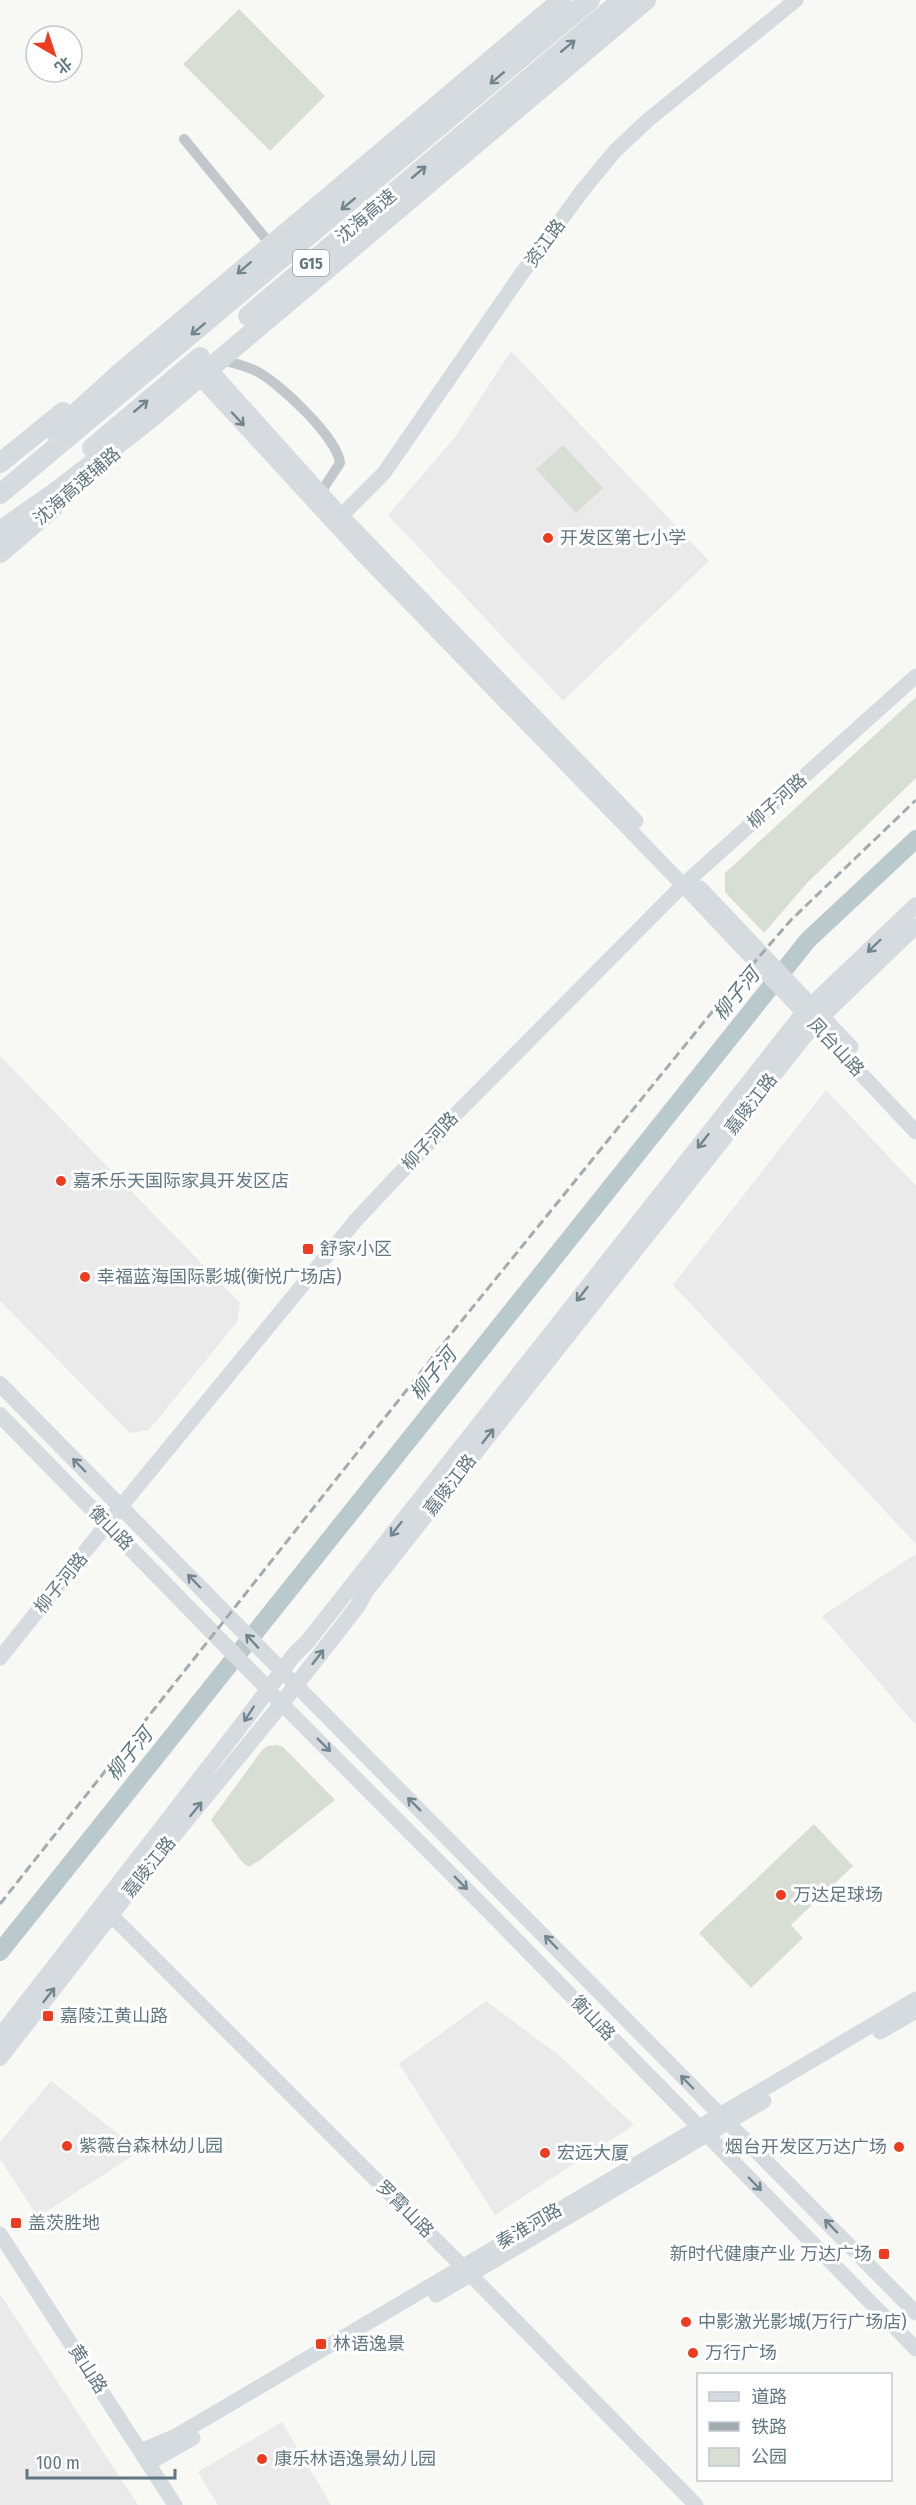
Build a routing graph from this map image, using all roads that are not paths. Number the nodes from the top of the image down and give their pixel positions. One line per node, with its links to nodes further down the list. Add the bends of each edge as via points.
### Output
1 (562, 0): 7 (highway)
2 (590, 0): 14 (highway, 沈海高速 / G15, one-way to 14)
3 (622, 0): 16 (highway, 沈海高速 / G15, one-way to 3)
4 (646, 0): 8 (highway)
5 (796, 0): 15 (street, 资江路, via 648,120 615,152 520,276 384,473)
6 (184, 139): 7 (street)
7 (271, 245): 9 (highway, one-way to 9)
8 (208, 367): 10 (highway); 13 (street); 13 (street, via 255,370 293,398 335,448 340,463); 15 (street, one-way to 15)
9 (120, 373): 11 (highway, via 48,422); 12 (highway)
10 (152, 417): 17 (highway); 18 (highway, 沈海高速辅路)
11 (0, 463)
12 (0, 485)
13 (321, 492): 15 (street)
14 (0, 494)
15 (338, 519): 20 (street, 凤台山路)
16 (0, 524)
17 (0, 531)
18 (0, 552)
19 (916, 676): 20 (street, 柳子河路)
20 (687, 882): 23 (street, 凤台山路); 28 (street, 柳子河路, via 356,1220)
21 (916, 905): 23 (main road, 嘉陵江路, one-way to 23)
22 (916, 926): 23 (main road, 嘉陵江路)
23 (808, 1009): 24 (street, 凤台山路); 25 (street, 凤台山路); 31 (main road, 嘉陵江路, one-way to 31); 33 (main road, 嘉陵江路, one-way to 23)
24 (916, 1118)
25 (916, 1132)
26 (0, 1384): 28 (main road, one-way to 26)
27 (0, 1415): 29 (main road, 衡山路)
28 (120, 1507): 29 (street, 柳子河路); 31 (main road, one-way to 28)
29 (107, 1525): 30 (street, 柳子河路); 32 (main road, 衡山路)
30 (0, 1658)
31 (282, 1671): 32 (main road, 嘉陵江路); 33 (street, 衡山路)
32 (262, 1683): 34 (street, 衡山路); 38 (main road, 嘉陵江路, one-way to 38)
33 (296, 1684): 34 (main road, 嘉陵江路); 40 (street, 衡山路, one-way to 33)
34 (281, 1703): 35 (main road, 嘉陵江路, one-way to 34); 41 (street, 衡山路, one-way to 41)
35 (111, 1915): 39 (main road, 嘉陵江路, one-way to 35); 43 (street, 罗霄山路)
36 (916, 1999): 40 (street, 秦淮河路)
37 (916, 2011): 40 (street, 秦淮河路)
38 (0, 2036)
39 (0, 2058)
40 (724, 2119): 41 (street, 秦淮河路); 44 (street, 衡山路, one-way to 40)
41 (703, 2132): 43 (street, 秦淮河路); 45 (street, 衡山路, one-way to 45)
42 (0, 2234): 46 (street, 黄山路)
43 (466, 2270): 46 (street, 秦淮河路); 48 (street, 罗霄山路)
44 (916, 2313)
45 (916, 2349)
46 (145, 2457): 47 (street, 黄山路)
47 (175, 2505)
48 (696, 2505)

